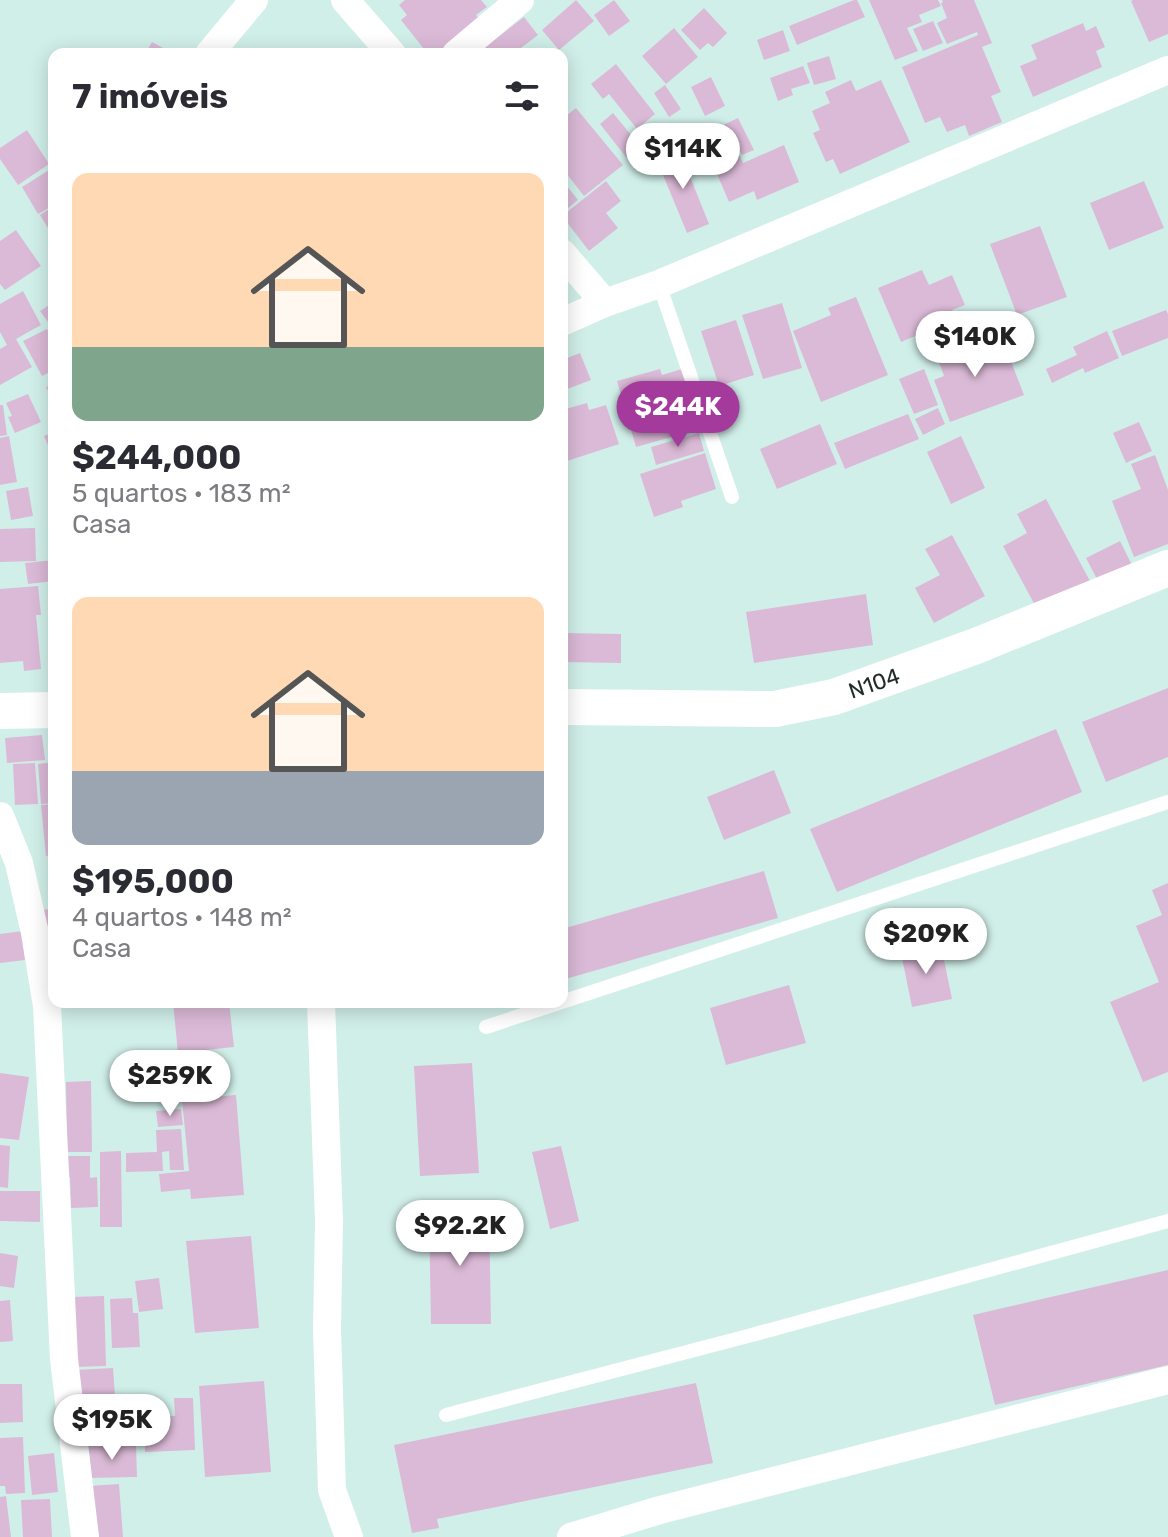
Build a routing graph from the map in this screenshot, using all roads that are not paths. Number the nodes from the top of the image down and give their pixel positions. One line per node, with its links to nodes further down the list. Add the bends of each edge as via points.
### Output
1 (254, 0): 4 (street)
2 (345, 0): 5 (street)
3 (520, 0): 6 (street)
4 (214, 48)
5 (387, 48)
6 (463, 48)
7 (1168, 70): 9 (street)
8 (568, 260): 10 (street)
9 (659, 284): 10 (street); 12 (lane)
10 (605, 303): 11 (street)
11 (568, 319)
12 (732, 497)
13 (1168, 568): 14 (street, N104 / N104, via 834,697 775,709)
14 (568, 707)
15 (48, 710): 16 (street)
16 (0, 711)
17 (1168, 802): 19 (lane)
18 (0, 816): 27 (street, via 19,863 47,1006 64,1359)
19 (568, 1000)
20 (321, 1008): 28 (street, via 332,1490)
21 (544, 1008): 22 (lane)
22 (486, 1027)
23 (1168, 1221): 25 (lane)
24 (1168, 1380): 26 (street)
25 (446, 1415)
26 (658, 1524): 29 (street)
27 (85, 1537)
28 (349, 1537)
29 (571, 1537)

